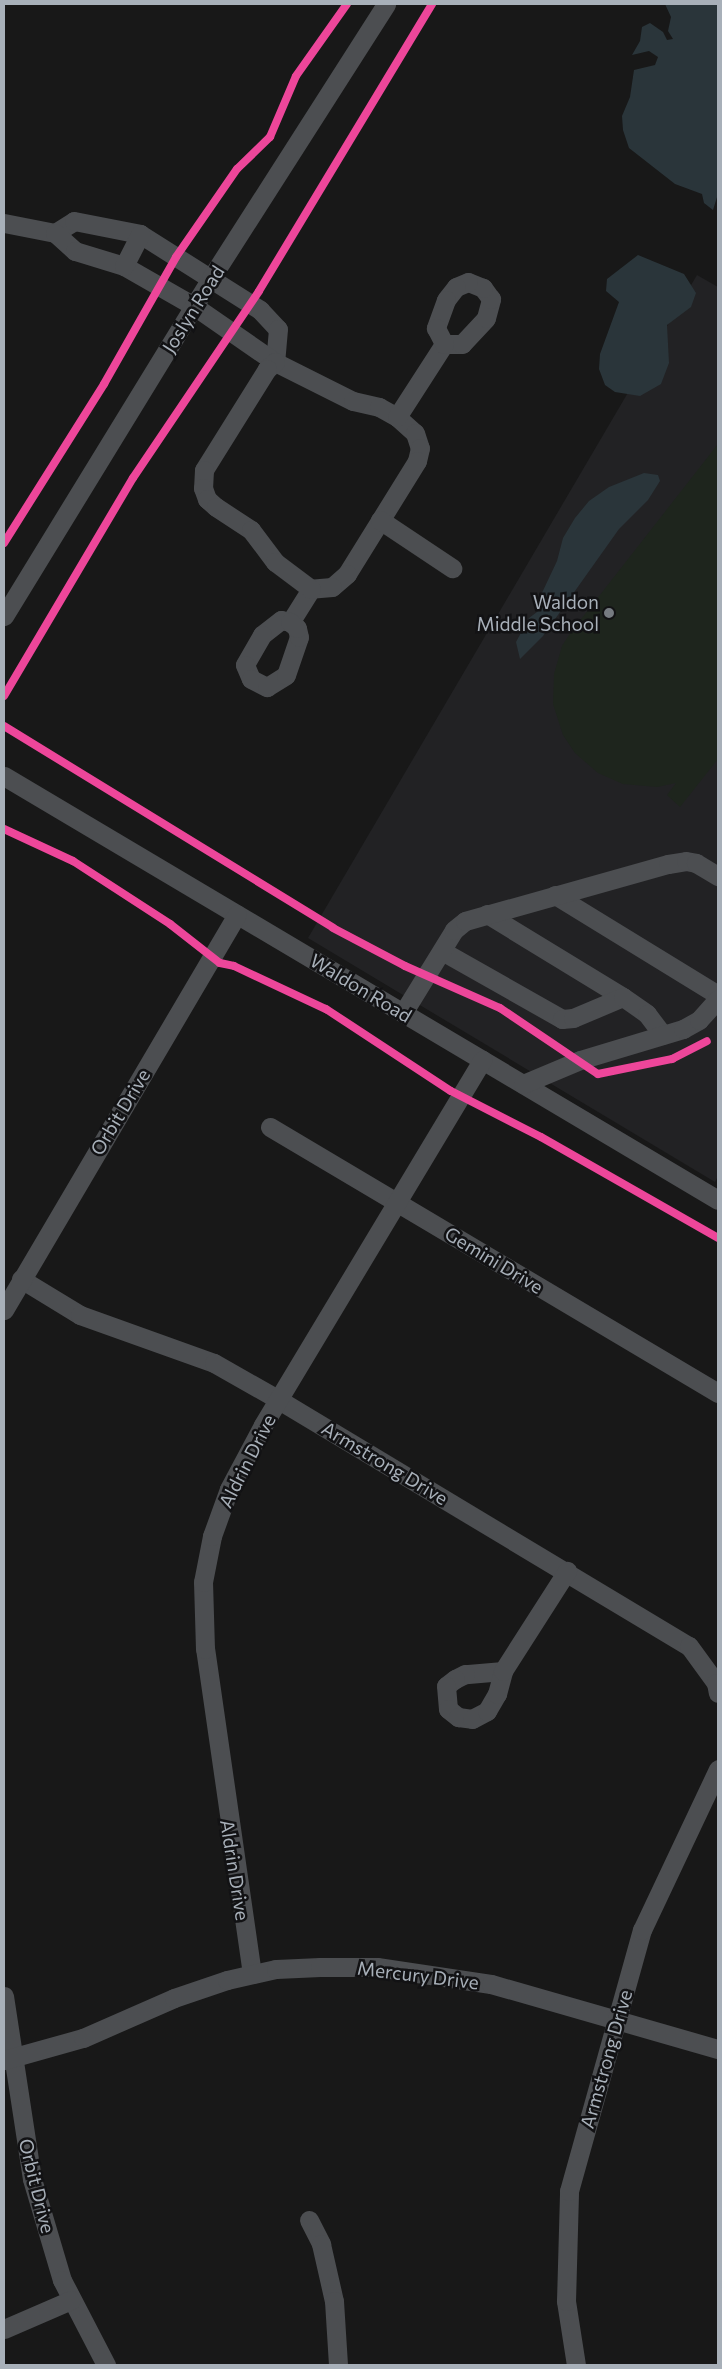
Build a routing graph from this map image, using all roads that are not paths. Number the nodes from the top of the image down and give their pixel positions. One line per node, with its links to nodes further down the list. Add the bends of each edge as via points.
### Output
1 (386, 4): 6 (street, Joslyn Road)
2 (4, 223): 3 (street)
3 (55, 233): 4 (street, via 74,221); 5 (street, via 76,251)
4 (140, 234): 5 (street); 6 (street)
5 (124, 266): 7 (street)
6 (211, 278): 7 (street, Joslyn Road); 9 (street, via 260,310 278,329)
7 (194, 306): 9 (street); 14 (street, Joslyn Road)
8 (444, 344): 10 (street)
9 (275, 362): 10 (street, via 352,401 379,407); 13 (street, via 267,369 204,470 203,488 212,503 251,530 275,562)
10 (397, 417): 11 (street, via 414,433 420,454)
11 (380, 520): 12 (street); 13 (street, via 339,582 324,590)
12 (452, 568)
13 (311, 589): 15 (street)
14 (4, 616)
15 (290, 622)
16 (4, 776): 20 (street, Waldon Road)
17 (718, 876): 18 (street, via 686,861)
18 (555, 895): 19 (street); 22 (street)
19 (487, 914): 21 (street, via 465,921 454,930); 23 (street)
20 (237, 915): 25 (street, Waldon Road); 32 (street, Orbit Drive)
21 (442, 951): 23 (street, via 562,1018 573,1018); 25 (street)
22 (718, 995)
23 (623, 996): 26 (street, via 647,1014)
24 (718, 999): 26 (street, via 699,1020)
25 (403, 1013): 27 (street, Waldon Road)
26 (664, 1036): 28 (street, via 580,1060)
27 (482, 1060): 28 (street, Waldon Road); 31 (street, Aldrin Drive)
28 (523, 1084): 30 (street, Waldon Road)
29 (270, 1126): 31 (street, Gemini Drive)
30 (718, 1200)
31 (398, 1202): 34 (street, Gemini Drive); 35 (street, Aldrin Drive)
32 (21, 1279): 33 (street, Orbit Drive); 35 (street, Armstrong Drive, via 80,1315 214,1363)
33 (4, 1310)
34 (718, 1393)
35 (280, 1400): 36 (street, Armstrong Drive); 40 (street, Aldrin Drive, via 229,1489 212,1536 203,1582 205,1649)
36 (567, 1571): 37 (street); 38 (street, Armstrong Drive, via 689,1646 716,1683)
37 (503, 1671)
38 (718, 1693)
39 (718, 1769): 42 (street, Armstrong Drive, via 642,1930)
40 (252, 1974): 42 (street, Mercury Drive, via 276,1969 377,1967 491,1984); 44 (street, Mercury Drive, via 174,1998 82,2038)
41 (4, 1996): 44 (street, Orbit Drive)
42 (618, 2019): 43 (street, Mercury Drive); 50 (street, Armstrong Drive, via 569,2191 566,2301)
43 (718, 2049)
44 (8, 2059): 46 (street, Orbit Drive, via 32,2179)
45 (309, 2220): 49 (street, via 321,2244 334,2301)
46 (71, 2300): 47 (street); 48 (street, Orbit Drive)
47 (4, 2329)
48 (106, 2365)
49 (338, 2365)
50 (576, 2365)

